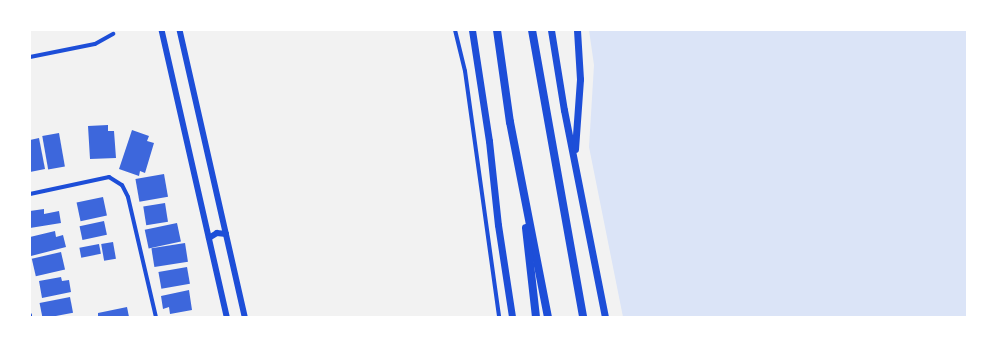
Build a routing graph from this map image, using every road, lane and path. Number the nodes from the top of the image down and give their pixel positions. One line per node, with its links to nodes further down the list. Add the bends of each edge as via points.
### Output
1 (162, 30): 15 (street)
2 (180, 30): 14 (street)
3 (455, 30): 21 (street, via 465,71)
4 (472, 30): 22 (highway)
5 (497, 30): 12 (highway)
6 (532, 30): 25 (highway)
7 (551, 30): 11 (highway, via 564,110)
8 (577, 30): 11 (highway, via 580,79)
9 (113, 34): 10 (street, via 95,44)
10 (30, 57)
11 (575, 157): 26 (highway)
12 (518, 160): 23 (highway); 24 (highway)
13 (30, 194): 17 (street, via 109,177 122,185 128,197)
14 (226, 234): 15 (street, via 217,233); 20 (street)
15 (209, 238): 16 (street)
16 (224, 303): 18 (street); 19 (street)
17 (156, 317)
18 (222, 317)
19 (227, 317)
20 (245, 317)
21 (499, 317)
22 (512, 317)
23 (536, 317)
24 (548, 317)
25 (583, 317)
26 (605, 317)

